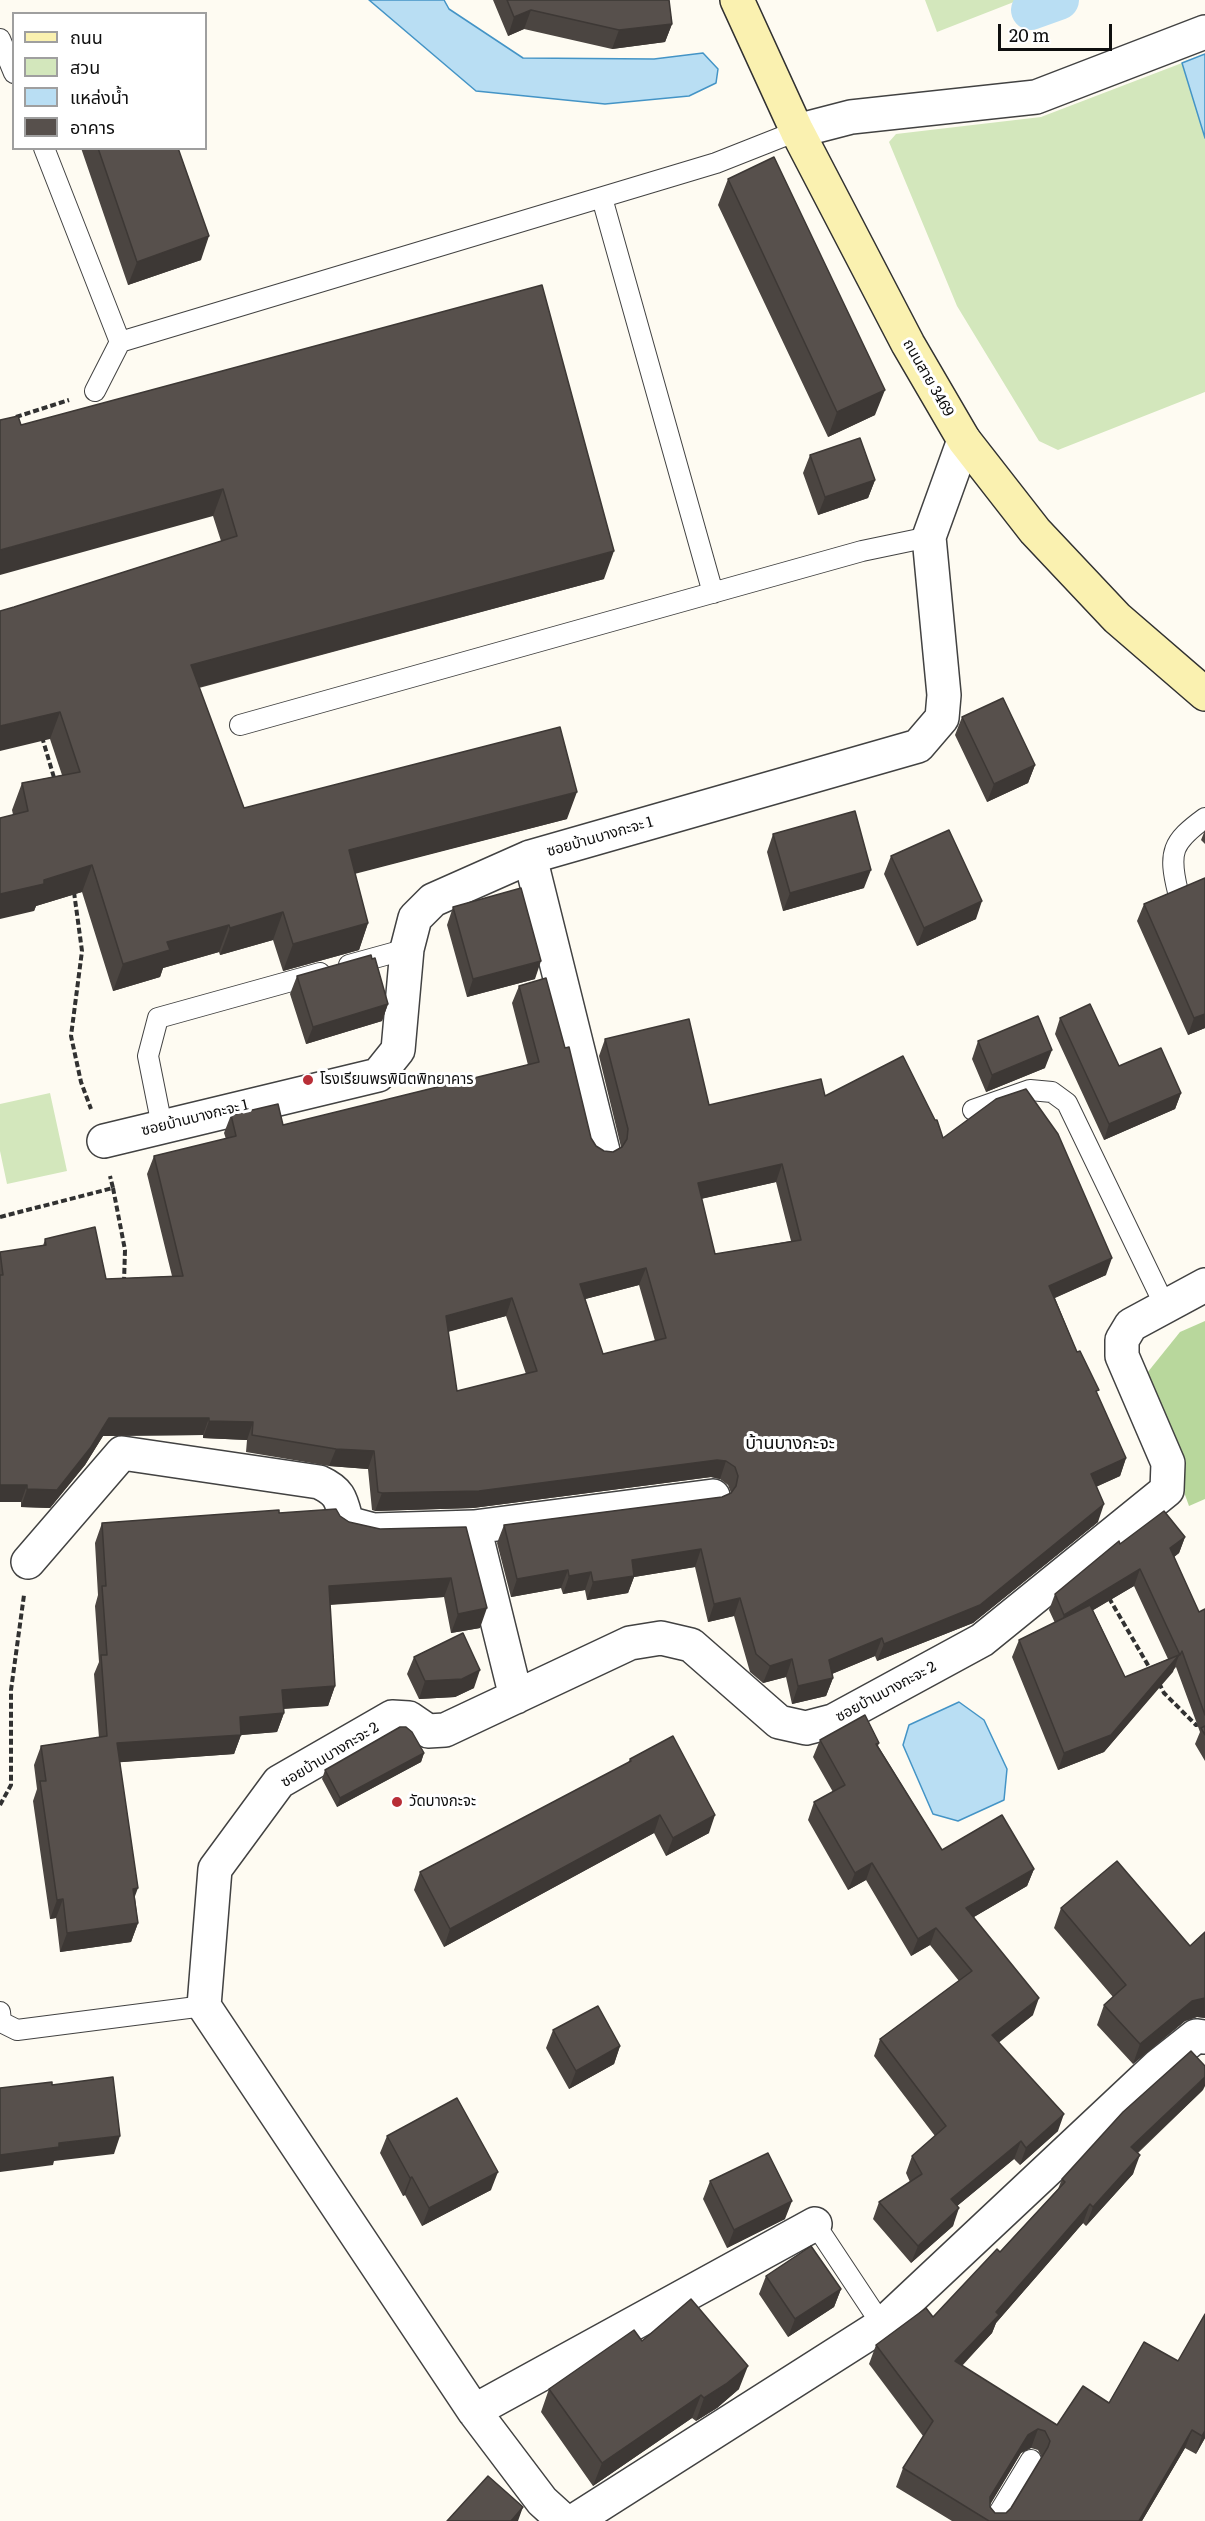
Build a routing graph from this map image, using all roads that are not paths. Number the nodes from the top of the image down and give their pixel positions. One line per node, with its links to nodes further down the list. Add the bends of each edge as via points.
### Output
1 (737, 0): 5 (street, ถนนสาย 3469)
2 (1205, 32): 5 (street, via 1036,97 851,117)
3 (0, 39): 4 (lane)
4 (12, 68)
5 (797, 132): 7 (lane, via 716,163); 10 (street, ถนนสาย 3469, via 908,344)
6 (45, 150): 8 (lane)
7 (602, 198): 8 (lane); 12 (lane)
8 (120, 342): 9 (lane)
9 (95, 392)
10 (964, 440): 11 (street, ซอยบ้านบางกะจะ 1); 13 (street, ถนนสาย 3469, via 1035,531 1118,618)
11 (929, 537): 12 (lane); 16 (street, ซอยบ้านบางกะจะ 1, via 944,695 942,718 918,747)
12 (713, 592): 14 (lane)
13 (1205, 694)
14 (240, 725)
15 (1205, 818): 17 (lane, via 1184,833 1173,850 1172,867)
16 (530, 857): 18 (street, ซอยบ้านบางกะจะ 1, via 433,900 415,918); 22 (street)
17 (1178, 892)
18 (407, 949): 20 (street, ซอยบ้านบางกะจะ 1, via 398,1050 378,1075); 20 (lane, via 158,1018 148,1056)
19 (973, 1110): 24 (lane, via 1030,1090 1052,1092 1067,1102)
20 (162, 1126): 21 (street, ซอยบ้านบางกะจะ 1)
21 (104, 1141)
22 (603, 1151)
23 (1205, 1285): 24 (street, ซอยบ้านบางกะจะ 2)
24 (1165, 1306): 28 (street, ซอยบ้านบางกะจะ 2, via 1131,1325 1122,1340 1122,1356 1168,1463 1167,1490 982,1640 833,1721 806,1728 778,1722 691,1645 661,1638 630,1643)
25 (713, 1496): 26 (street)
26 (474, 1527): 27 (street, via 360,1528 347,1523 340,1496 319,1482 122,1453); 28 (street)
27 (28, 1562)
28 (516, 1697): 29 (street, ซอยบ้านบางกะจะ 2, via 446,1730 428,1731 409,1718 392,1717 279,1782 215,1869)
29 (204, 2006): 30 (lane, via 17,2030 1,2022); 34 (street)
30 (0, 2012)
31 (1205, 2037): 33 (street, via 1196,2036 1158,2066)
32 (815, 2224): 33 (lane); 34 (street)
33 (882, 2325): 37 (street)
34 (474, 2411): 36 (street, via 542,2501)
35 (1031, 2460): 38 (lane)
36 (564, 2521)
37 (574, 2521)
38 (994, 2521)

